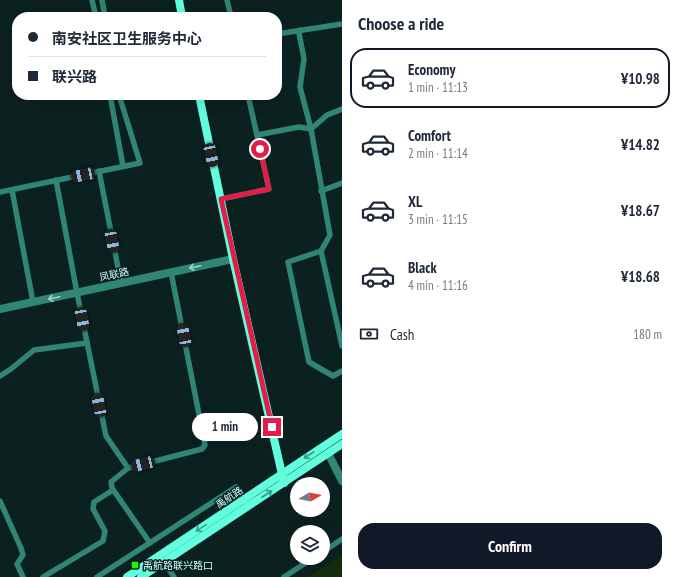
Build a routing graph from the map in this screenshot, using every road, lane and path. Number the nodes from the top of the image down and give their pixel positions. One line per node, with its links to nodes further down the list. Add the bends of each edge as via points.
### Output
1 (92, 0): 5 (lane)
2 (102, 0): 6 (lane)
3 (179, 0): 7 (main road)
4 (228, 0): 8 (lane)
5 (95, 12)
6 (104, 12)
7 (181, 12)
8 (230, 12)
9 (342, 24): 10 (lane)
10 (300, 30): 11 (lane); 17 (lane, via 304,59 300,87)
11 (282, 33)
12 (111, 100): 19 (lane)
13 (121, 100): 19 (lane, via 140,163)
14 (200, 100): 26 (main road)
15 (249, 100): 18 (lane)
16 (342, 109): 17 (lane, via 327,115)
17 (311, 129): 18 (lane, via 299,128); 24 (lane)
18 (257, 135): 26 (lane, via 269,189)
19 (123, 166): 20 (lane)
20 (99, 172): 21 (lane); 30 (lane)
21 (56, 180): 23 (lane); 31 (lane)
22 (342, 183): 24 (lane)
23 (12, 190): 25 (lane); 32 (lane)
24 (321, 191): 27 (lane, via 330,235)
25 (0, 192)
26 (221, 199): 28 (main road)
27 (321, 252): 35 (lane); 36 (lane, via 288,262 309,362 333,376)
28 (233, 259): 29 (street, 凤联路, one-way to 29); 42 (main road)
29 (171, 272): 30 (street, 凤联路); 41 (lane, via 205,445 202,449)
30 (121, 283): 31 (street, 凤联路)
31 (77, 293): 32 (street, 凤联路, one-way to 32); 34 (lane)
32 (33, 302): 33 (street, 凤联路)
33 (0, 310)
34 (87, 343): 37 (lane, via 34,350); 41 (lane, via 106,436)
35 (342, 346)
36 (342, 370)
37 (0, 376)
38 (342, 434): 42 (main road, 禹航路, one-way to 42)
39 (342, 444): 40 (main road, 禹航路)
40 (328, 454): 43 (street); 44 (main road, 禹航路)
41 (128, 468): 45 (lane, via 111,482)
42 (282, 473): 44 (main road); 47 (main road, 禹航路)
43 (342, 481)
44 (284, 483): 47 (main road, 禹航路, one-way to 44)
45 (113, 490): 49 (lane); 54 (lane, via 94,502 93,509 105,531 103,541)
46 (0, 501): 53 (lane, via 21,548 23,555 17,564)
47 (247, 503): 49 (lane, via 236,487); 51 (main road, 禹航路); 56 (main road, 禹航路, one-way to 56)
48 (342, 539): 50 (lane)
49 (150, 543): 55 (lane)
50 (330, 547)
51 (164, 562): 57 (main road, 禹航路); 58 (lane)
52 (302, 565): 59 (lane)
53 (23, 577)
54 (43, 577)
55 (97, 577)
56 (127, 577)
57 (141, 577)
58 (174, 577)
59 (284, 577)

